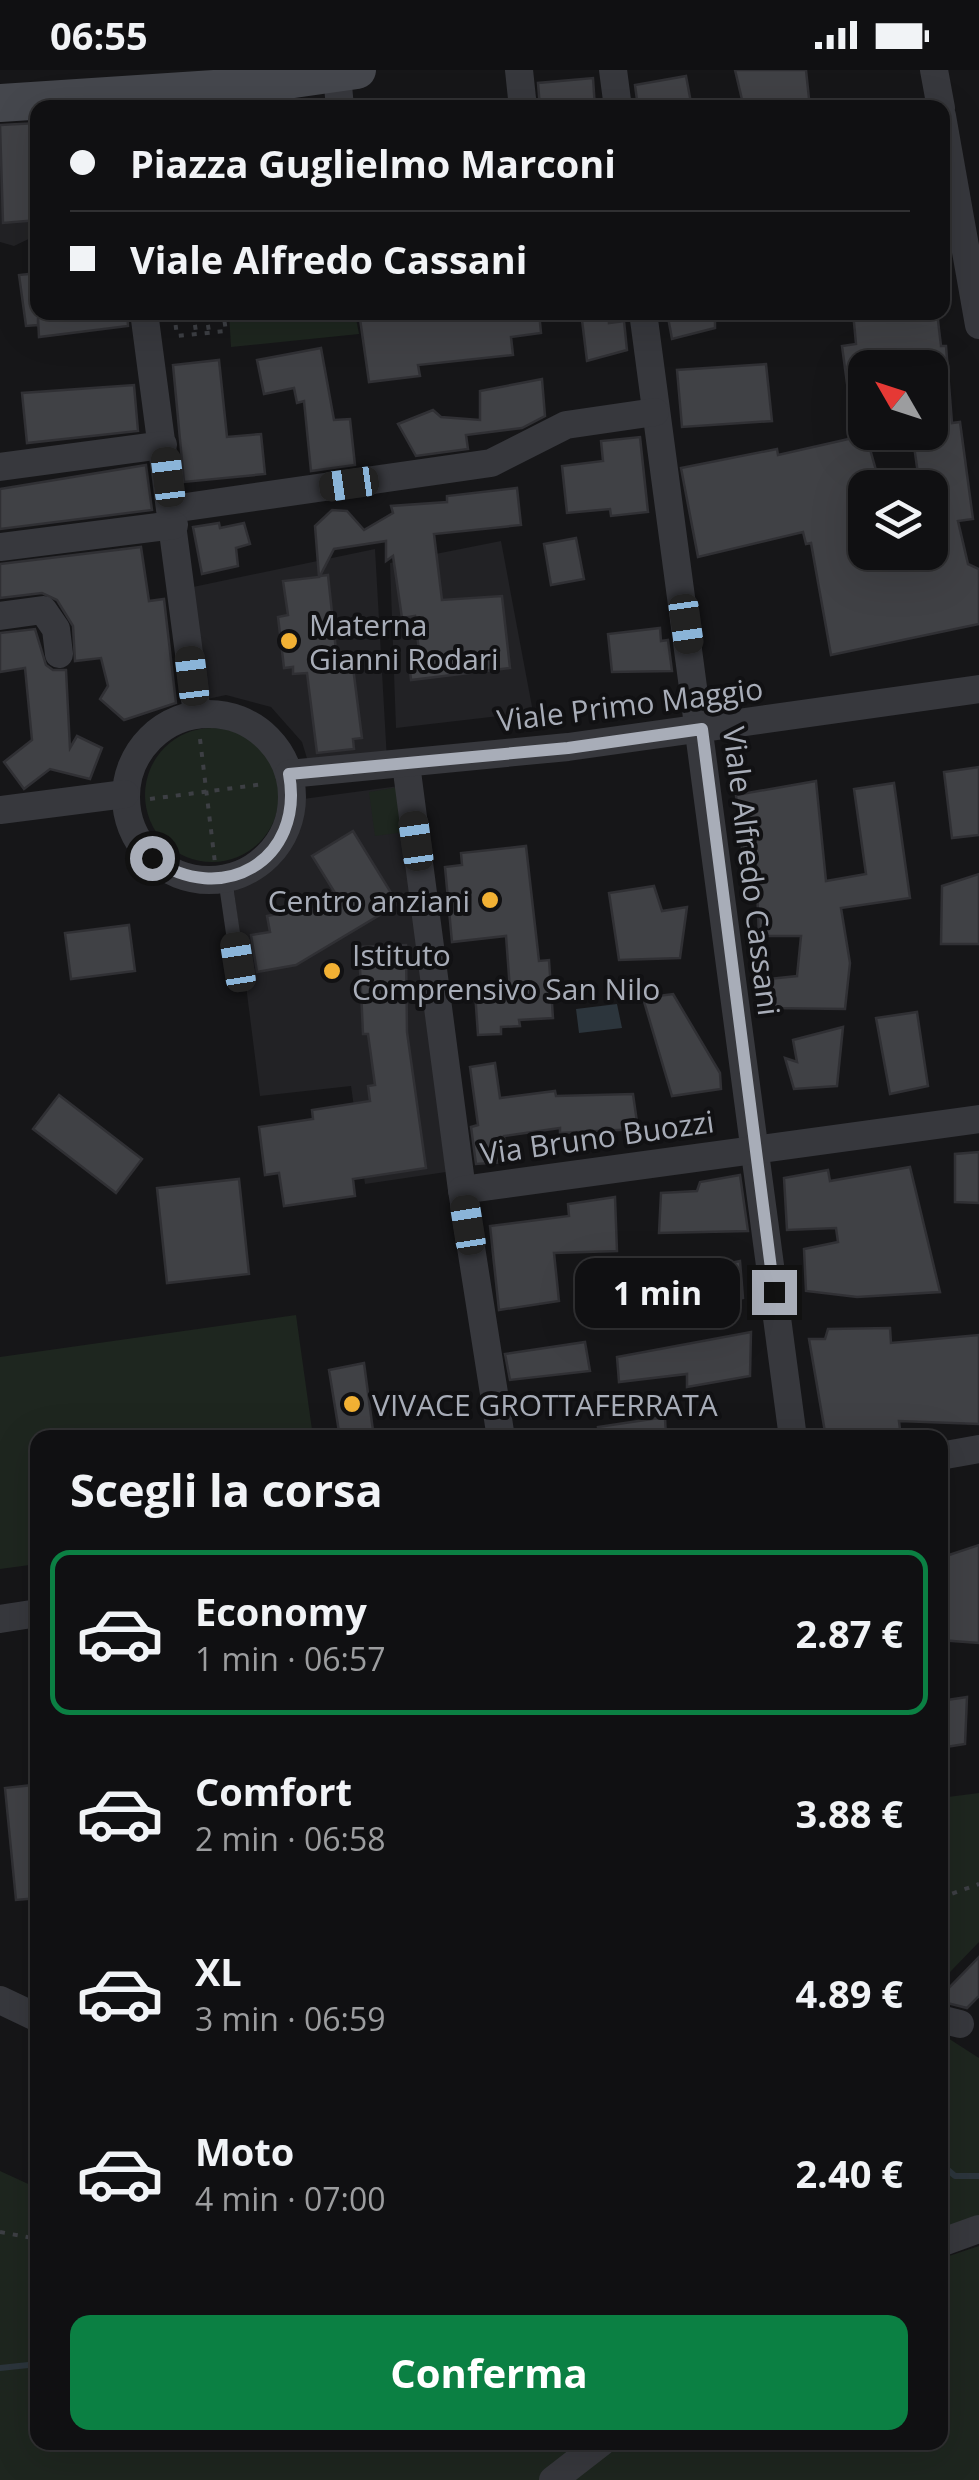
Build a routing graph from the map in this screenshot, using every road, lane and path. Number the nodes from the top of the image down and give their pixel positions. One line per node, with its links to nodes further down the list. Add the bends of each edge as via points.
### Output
1 (519, 70): 6 (street)
2 (614, 70): 7 (street)
3 (934, 70): 8 (street)
4 (328, 80): 5 (main road)
5 (116, 100)
6 (523, 100)
7 (617, 100)
8 (940, 100)
9 (30, 102): 10 (main road)
10 (0, 103)
11 (950, 161): 18 (street)
12 (145, 320): 22 (street)
13 (175, 320): 20 (path, via 177,336)
14 (194, 320): 20 (path)
15 (207, 320): 19 (path)
16 (225, 320): 19 (path, via 226,331)
17 (644, 320): 21 (street, Viale Alfredo Cassani)
18 (979, 325)
19 (209, 333): 20 (path)
20 (196, 334)
21 (655, 412): 24 (street, via 566,424 491,463); 30 (street, Viale Alfredo Cassani)
22 (164, 445): 23 (street); 24 (street)
23 (0, 467)
24 (173, 517): 25 (street); 29 (street)
25 (0, 547)
26 (0, 616): 27 (street, via 44,610)
27 (59, 654)
28 (979, 688): 30 (street, Viale Primo Maggio)
29 (196, 714): 32 (street, via 244,720 272,743); 33 (path); 34 (street, via 146,741 131,766)
30 (702, 729): 31 (street, Viale Primo Maggio); 39 (street, Viale Alfredo Cassani)
31 (406, 764): 32 (street, Viale Primo Maggio); 40 (street)
32 (290, 778): 33 (path); 36 (street, via 290,813 274,848 244,872)
33 (208, 790): 34 (path); 36 (path)
34 (125, 798): 35 (street); 36 (street, via 129,823 152,858 188,878)
35 (0, 810)
36 (221, 879): 37 (lane)
37 (238, 962)
38 (979, 1119): 39 (street, Via Bruno Buozzi)
39 (754, 1148): 40 (street, Via Bruno Buozzi); 42 (street, Viale Alfredo Cassani)
40 (462, 1190): 41 (street)
41 (500, 1430)
42 (792, 1430)
43 (979, 1449): 44 (street)
44 (948, 1455)
45 (30, 1614): 46 (street)
46 (0, 1619)
47 (979, 1884): 48 (path)
48 (948, 1895)
49 (0, 2000): 50 (street)
50 (30, 2014)
51 (979, 2229): 54 (street)
52 (0, 2232): 53 (path)
53 (30, 2237)
54 (948, 2240)
55 (592, 2450): 56 (street)
56 (553, 2480)

